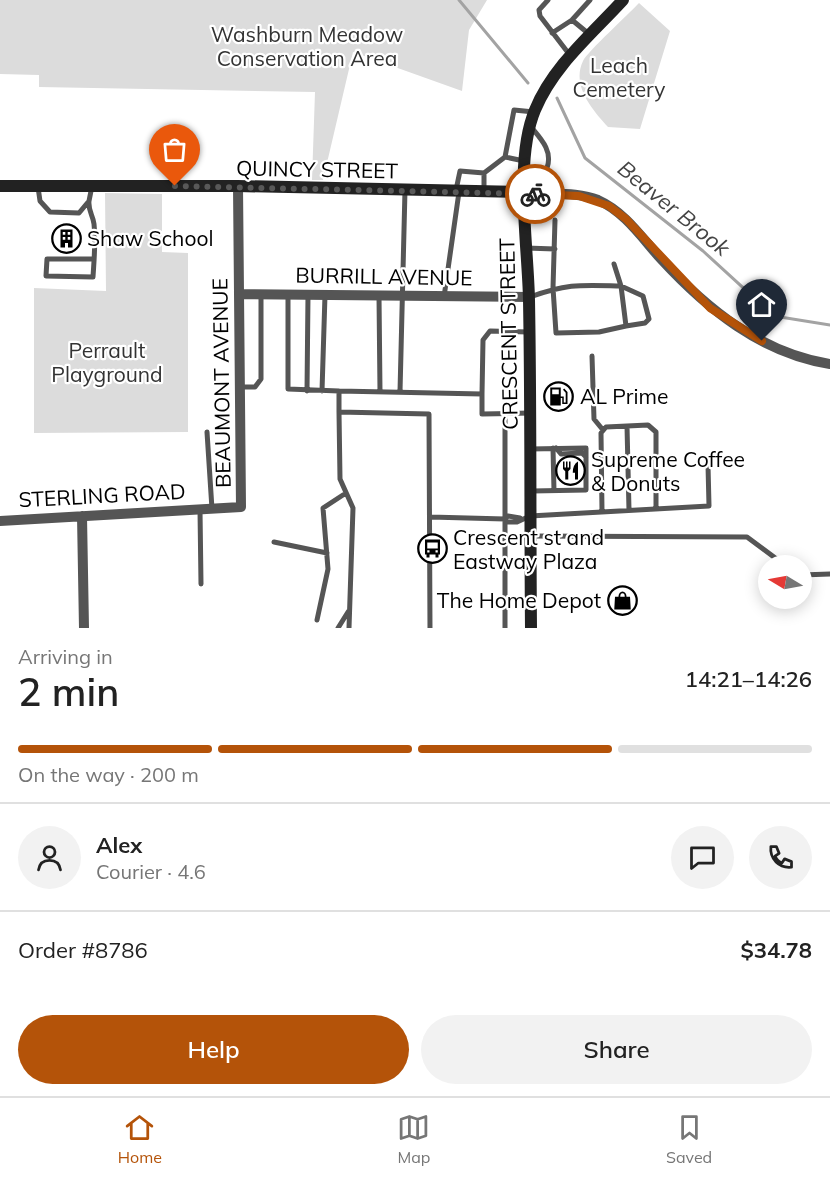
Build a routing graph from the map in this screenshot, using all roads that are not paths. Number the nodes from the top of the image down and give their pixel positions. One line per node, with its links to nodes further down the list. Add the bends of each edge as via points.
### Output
1 (548, 0): 5 (lane, via 539,10)
2 (590, 0): 4 (lane)
3 (623, 0): 6 (main road, CRESCENT STREET)
4 (572, 20): 5 (lane); 6 (lane)
5 (552, 33): 7 (lane)
6 (591, 35): 7 (main road, CRESCENT STREET)
7 (571, 56): 8 (main road, CRESCENT STREET)
8 (534, 112): 9 (main road, CRESCENT STREET); 10 (lane, via 513,110)
9 (531, 127): 11 (main road, CRESCENT STREET); 11 (lane, via 547,146 549,163 547,168)
10 (505, 157): 11 (lane); 12 (lane)
11 (526, 167): 20 (main road, CRESCENT STREET)
12 (484, 173): 18 (lane); 19 (lane, via 460,171)
13 (0, 186): 14 (main road, QUINCY STREET)
14 (38, 186): 15 (main road, QUINCY STREET); 21 (lane, via 40,201 50,212 79,213)
15 (92, 186): 16 (main road, QUINCY STREET); 21 (lane)
16 (238, 186): 17 (main road, QUINCY STREET); 29 (street, BEAUMONT AVENUE)
17 (405, 190): 19 (main road, QUINCY STREET); 35 (lane)
18 (484, 191): 19 (main road, QUINCY STREET); 20 (main road, QUINCY STREET)
19 (458, 192): 36 (lane)
20 (525, 192): 23 (main road, CRESCENT STREET); 41 (street, via 579,196 609,206 626,219 684,284 732,324 773,346)
21 (89, 201): 25 (lane, via 88,212 94,221)
22 (555, 220): 24 (lane)
23 (526, 248): 24 (lane); 37 (main road, CRESCENT STREET)
24 (555, 249): 28 (lane)
25 (94, 259): 25 (lane, via 93,277 46,276 47,259)
26 (614, 264): 27 (lane)
27 (621, 285): 28 (lane, via 569,284); 38 (lane); 38 (lane, via 643,296 649,319)
28 (553, 288): 37 (lane); 38 (lane, via 556,333)
29 (239, 294): 30 (street, BURRILL AVENUE); 42 (street, BEAUMONT AVENUE)
30 (261, 294): 31 (street, BURRILL AVENUE); 42 (lane, via 261,379 255,387)
31 (288, 295): 32 (street, BURRILL AVENUE); 43 (lane, via 288,390)
32 (308, 295): 33 (street, BURRILL AVENUE); 43 (lane)
33 (325, 295): 34 (street, BURRILL AVENUE); 44 (lane)
34 (379, 296): 35 (street, BURRILL AVENUE); 46 (lane)
35 (400, 296): 36 (street, BURRILL AVENUE); 47 (lane)
36 (444, 297): 37 (street, BURRILL AVENUE)
37 (529, 297): 39 (main road, CRESCENT STREET)
38 (626, 326)
39 (529, 332): 48 (lane, via 486,334); 51 (main road, CRESCENT STREET)
40 (592, 356): 53 (lane, via 594,419)
41 (830, 364)
42 (240, 387): 61 (street, BEAUMONT AVENUE)
43 (307, 390): 44 (lane)
44 (322, 391): 45 (lane)
45 (339, 391): 46 (lane); 49 (lane)
46 (380, 392): 47 (lane)
47 (400, 392): 48 (lane)
48 (482, 394): 50 (lane, via 482,414)
49 (339, 412): 60 (lane, via 340,478); 68 (lane, via 429,414)
50 (505, 413): 51 (lane); 70 (lane)
51 (530, 413): 56 (main road, CRESCENT STREET)
52 (627, 426): 53 (lane); 63 (lane, via 648,425 656,432); 65 (lane)
53 (603, 430): 66 (lane)
54 (207, 432): 62 (lane)
55 (554, 448): 56 (lane); 59 (lane); 59 (lane, via 586,448 586,490)
56 (530, 449): 58 (main road, CRESCENT STREET)
57 (708, 465): 63 (lane, via 709,506)
58 (530, 491): 59 (lane); 69 (main road, CRESCENT STREET)
59 (554, 491)
60 (346, 493): 74 (lane, via 323,508); 79 (lane, via 353,508)
61 (241, 507): 62 (street, STERLING ROAD)
62 (212, 509): 64 (street, STERLING ROAD)
63 (656, 509): 65 (lane)
64 (200, 510): 67 (street, STERLING ROAD); 78 (lane)
65 (629, 510): 66 (lane)
66 (602, 511): 69 (lane)
67 (82, 516): 71 (street, STERLING ROAD); 81 (street)
68 (430, 517): 70 (lane); 84 (lane)
69 (525, 517): 70 (lane); 72 (main road, CRESCENT STREET)
70 (505, 519): 85 (lane)
71 (0, 520)
72 (530, 536): 75 (lane, via 747,537); 86 (main road, CRESCENT STREET)
73 (274, 542): 74 (lane)
74 (327, 553): 80 (lane, via 328,569)
75 (771, 555)
76 (830, 574): 77 (lane)
77 (812, 575)
78 (201, 584)
79 (349, 611): 82 (lane); 83 (lane)
80 (317, 621)
81 (84, 628)
82 (338, 628)
83 (349, 628)
84 (430, 628)
85 (505, 628)
86 (531, 628)

